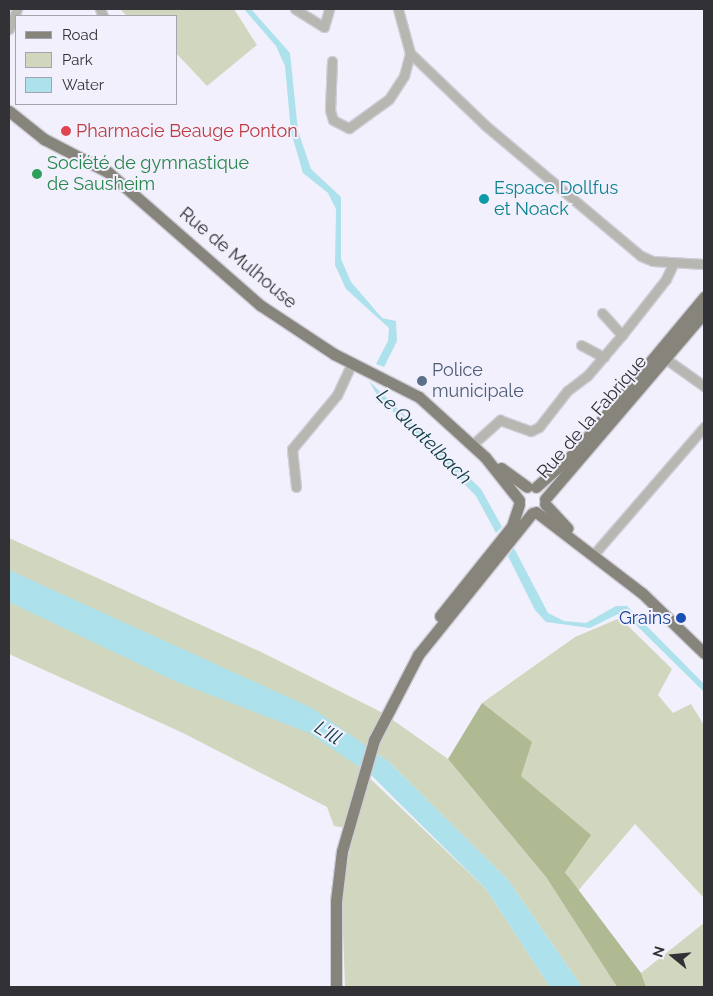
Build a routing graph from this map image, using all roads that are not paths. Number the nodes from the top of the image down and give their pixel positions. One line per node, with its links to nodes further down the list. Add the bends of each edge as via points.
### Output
1 (16, 9): 5 (street)
2 (295, 9): 3 (street, via 324,26)
3 (329, 9)
4 (398, 9): 6 (street)
5 (9, 25)
6 (410, 53): 7 (street, via 404,76 389,99 349,128 334,120 330,110); 11 (street, via 486,126 620,240 640,256)
7 (332, 61)
8 (9, 102): 10 (main road, Rue de Mulhouse)
9 (9, 110): 10 (main road, Rue de Mulhouse, via 44,138)
10 (68, 150): 20 (main road, Rue de Mulhouse, via 136,194 260,304)
11 (673, 264): 12 (street); 16 (street, via 666,279)
12 (704, 264)
13 (704, 297): 18 (main road, Rue de la Fabrique)
14 (704, 312): 18 (main road, Rue de la Fabrique)
15 (602, 313): 16 (street)
16 (622, 335): 19 (street)
17 (581, 344): 19 (street)
18 (662, 356): 21 (street); 26 (main road, Rue de la Fabrique, via 575,452); 28 (main road, Rue de la Fabrique)
19 (604, 357): 23 (street, via 567,391 535,430 500,420)
20 (352, 363): 23 (main road, Rue de Mulhouse, via 419,397); 25 (street, via 338,395 292,449)
21 (704, 386)
22 (704, 427): 32 (street)
23 (472, 445): 24 (main road, Rue de Mulhouse)
24 (485, 457): 26 (main road, Rue de Mulhouse); 27 (main road, Rue de Mulhouse)
25 (296, 487)
26 (532, 487): 27 (main road, Rue de la Fabrique); 28 (main road, Rue de Mulhouse)
27 (519, 502): 29 (main road, Rue de Mulhouse); 30 (main road, Rue de la Fabrique)
28 (545, 502): 29 (main road, Rue de la Fabrique); 31 (main road)
29 (534, 513): 30 (main road, Rue de la Fabrique); 31 (main road)
30 (510, 534): 34 (main road, Rue de la Fabrique, via 418,655 384,717 352,807 336,901)
31 (574, 538): 32 (main road)
32 (594, 554): 33 (main road, via 660,608)
33 (704, 653)
34 (336, 987)

